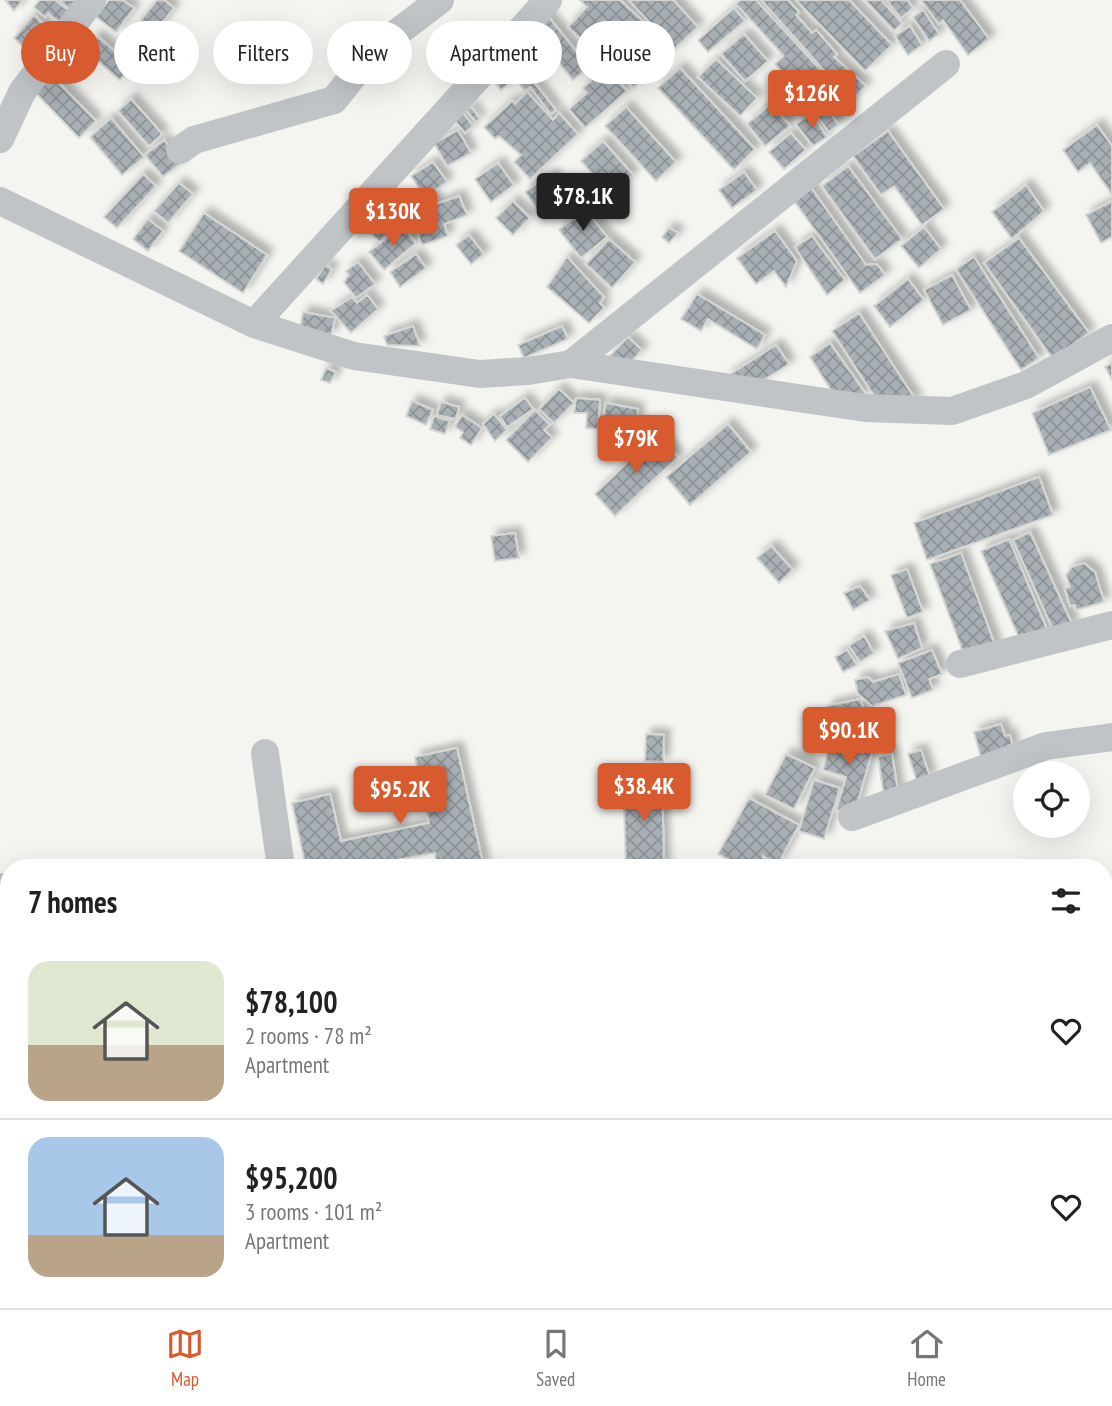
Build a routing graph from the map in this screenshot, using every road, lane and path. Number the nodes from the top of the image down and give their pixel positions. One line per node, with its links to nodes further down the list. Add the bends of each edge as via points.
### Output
1 (92, 0): 5 (street, via 22,92)
2 (440, 0): 6 (street, via 373,51 334,100 194,141)
3 (548, 0): 8 (street)
4 (946, 64): 10 (street)
5 (0, 139)
6 (180, 150)
7 (0, 201): 8 (street)
8 (254, 324): 10 (street, via 354,356 480,374)
9 (1112, 338): 10 (street, via 1026,385 952,411 865,408)
10 (571, 363)
11 (1112, 625): 12 (street)
12 (960, 664)
13 (1112, 737): 15 (street, via 1046,746)
14 (265, 753): 16 (street)
15 (852, 817)
16 (280, 859)

